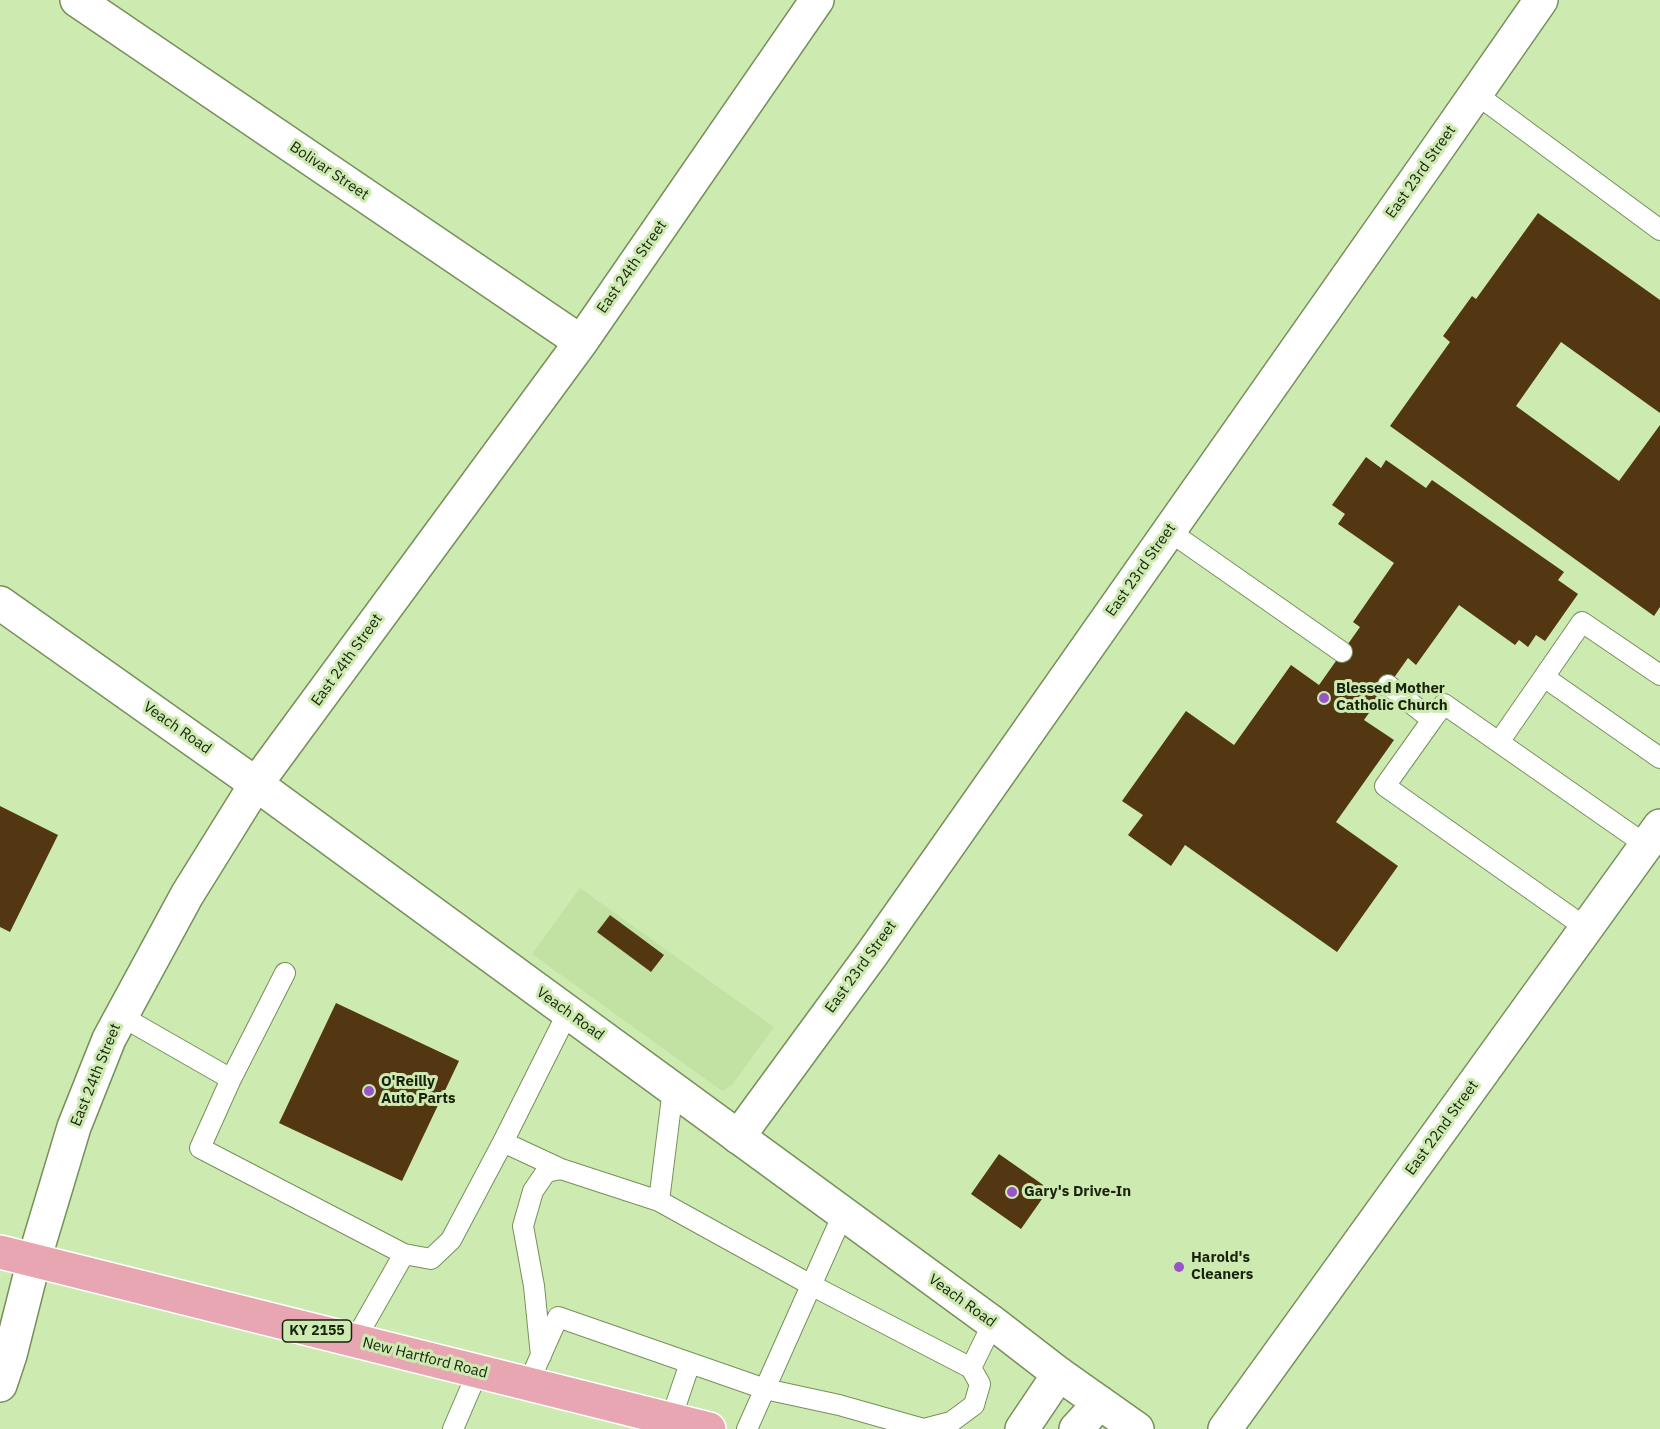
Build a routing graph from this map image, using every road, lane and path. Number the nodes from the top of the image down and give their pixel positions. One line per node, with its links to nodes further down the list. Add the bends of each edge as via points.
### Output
1 (77, 0): 6 (street, Bolivar Street)
2 (817, 0): 6 (street, East 24th Street)
3 (1541, 0): 4 (street, East 23rd Street)
4 (1476, 94): 5 (lane); 7 (street, East 23rd Street)
5 (1660, 230)
6 (581, 342): 16 (street, East 24th Street)
7 (1169, 531): 9 (lane); 24 (street, East 23rd Street, via 872,954)
8 (0, 603): 16 (street, Veach Road)
9 (1342, 652)
10 (1660, 675): 11 (lane, via 1582,622)
11 (1544, 677): 14 (lane); 15 (lane)
12 (1389, 685): 13 (lane)
13 (1432, 720): 14 (lane, via 1444,704); 18 (lane, via 1385,786)
14 (1499, 742): 17 (lane)
15 (1660, 758)
16 (256, 784): 20 (street, Veach Road); 21 (street, East 24th Street, via 187,895)
17 (1653, 836): 18 (street, East 22nd Street)
18 (1586, 928): 50 (street, East 22nd Street)
19 (285, 973): 22 (lane)
20 (568, 1012): 23 (street, Veach Road); 25 (lane)
21 (121, 1016): 22 (lane); 31 (street, East 24th Street, via 74,1127)
22 (231, 1079): 30 (lane, via 200,1148)
23 (673, 1089): 24 (street, Veach Road); 27 (lane)
24 (738, 1137): 28 (street, Veach Road)
25 (503, 1142): 26 (lane); 30 (lane, via 452,1240 431,1259)
26 (561, 1169): 27 (lane); 37 (lane, via 546,1172 533,1191 523,1226 534,1286)
27 (659, 1201): 32 (lane)
28 (843, 1214): 32 (lane); 33 (street, Veach Road)
29 (0, 1251): 31 (main road, New Hartford Road / KY 2155)
30 (404, 1254): 34 (lane)
31 (34, 1260): 34 (main road, New Hartford Road / KY 2155); 40 (street, East 24th Street)
32 (812, 1285): 36 (lane); 41 (lane)
33 (993, 1323): 36 (lane); 39 (street, Veach Road)
34 (356, 1340): 38 (main road, New Hartford Road / KY 2155)
35 (690, 1363): 37 (lane, via 558,1317); 41 (lane); 43 (lane)
36 (971, 1368): 41 (lane, via 980,1384 974,1405 951,1422 924,1429)
37 (534, 1370): 38 (main road, New Hartford Road / KY 2155); 43 (main road, New Hartford Road / KY 2155)
38 (478, 1371): 44 (lane)
39 (1059, 1374): 42 (street, Veach Road); 47 (street)
40 (0, 1385)
41 (765, 1389): 46 (lane)
42 (1100, 1403): 48 (street); 49 (street, Veach Road)
43 (670, 1419): 45 (main road, New Hartford Road / KY 2155)
44 (453, 1429)
45 (709, 1429)
46 (747, 1429)
47 (1022, 1429)
48 (1076, 1429)
49 (1137, 1429)
50 (1225, 1429)

